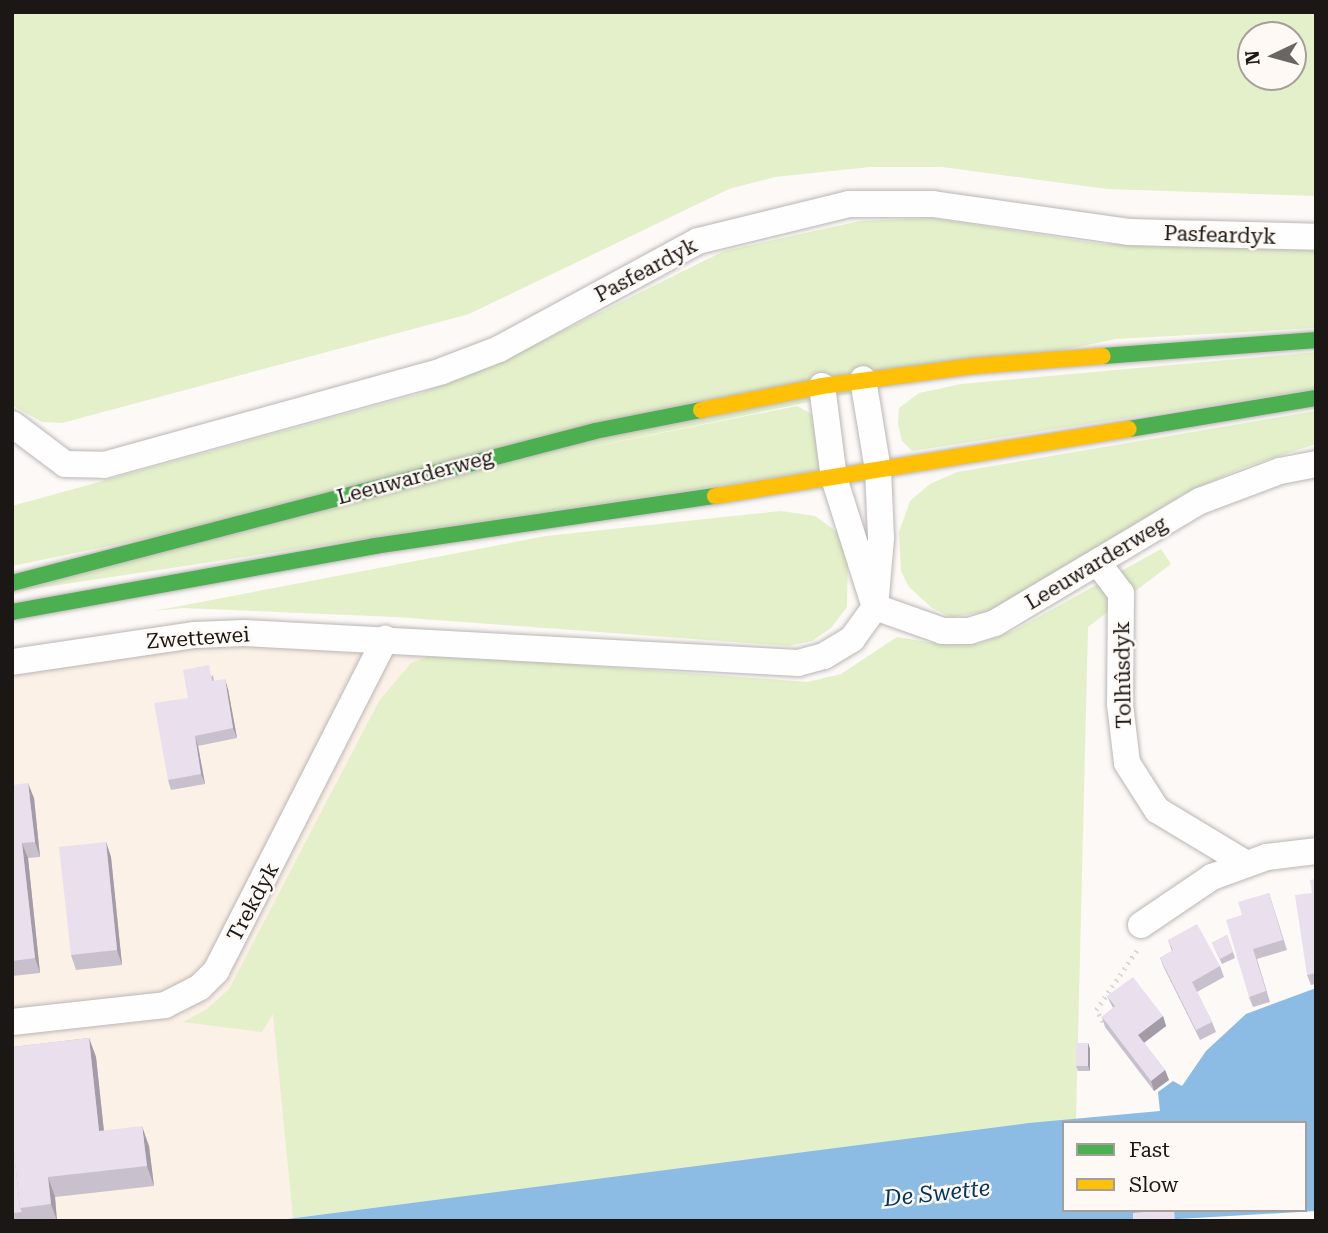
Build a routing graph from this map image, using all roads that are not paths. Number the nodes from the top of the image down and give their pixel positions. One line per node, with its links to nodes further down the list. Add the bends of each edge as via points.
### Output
1 (1316, 237): 6 (street, Pasfeardyk, via 1130,232 933,204 849,204 698,241 499,349 442,371 104,465 65,464)
2 (1316, 340): 3 (main road, Leeuwarderweg, via 1103,354)
3 (863, 379): 4 (main road, Leeuwarderweg); 8 (street)
4 (822, 386): 9 (street); 11 (main road, Leeuwarderweg, via 595,430)
5 (1316, 398): 8 (main road)
6 (12, 424)
7 (1316, 464): 10 (street, Leeuwarderweg, via 1280,471 1200,501)
8 (878, 470): 9 (main road); 12 (street, via 881,538)
9 (834, 478): 12 (street); 13 (main road, via 375,545)
10 (1098, 563): 12 (street, Leeuwarderweg, via 1003,619 969,631 936,630); 17 (street, Tolhûsdyk, via 1121,593 1120,704 1127,763 1157,810)
11 (12, 583)
12 (875, 607): 14 (street, via 852,639 824,656 798,663)
13 (12, 612)
14 (385, 639): 15 (street, Zwettewei, via 195,635); 19 (street, Trekdyk, via 216,971 200,987 165,1005)
15 (12, 662)
16 (1316, 851): 17 (street)
17 (1245, 863): 18 (street, via 1193,888)
18 (1142, 925)
19 (12, 1021)

